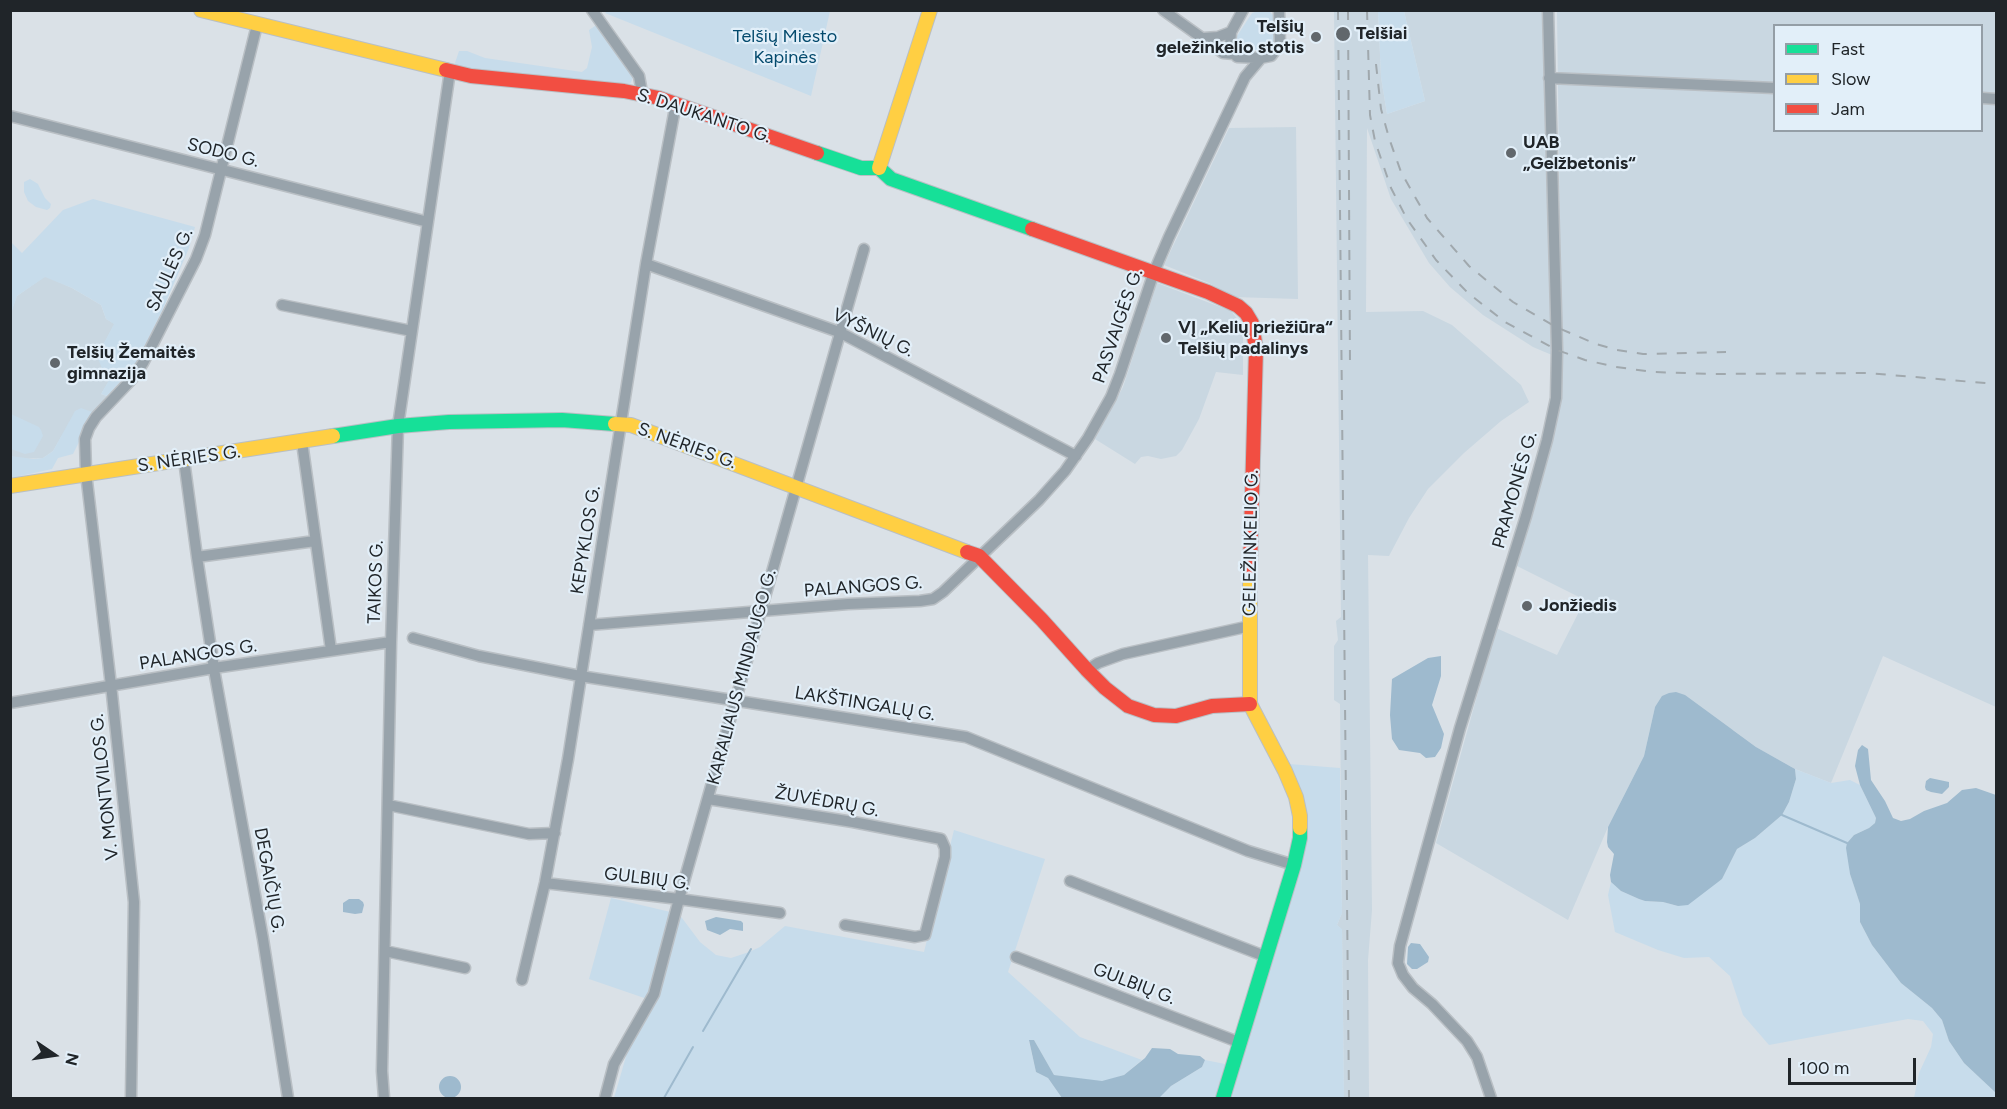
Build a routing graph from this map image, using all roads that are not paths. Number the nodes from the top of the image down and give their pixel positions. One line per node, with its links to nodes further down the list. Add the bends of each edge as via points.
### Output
1 (201, 10): 8 (street, S. DAUKANTO G.)
2 (592, 10): 17 (street, via 639,76)
3 (930, 10): 20 (street)
4 (1163, 10): 10 (street)
5 (1243, 10): 9 (street)
6 (1279, 10): 12 (street, PASVAIGĖS G., via 1280,44 1271,56)
7 (1548, 10): 15 (street, PRAMONĖS G.)
8 (257, 25): 13 (street, S. DAUKANTO G.); 21 (street, SAULĖS G.)
9 (1231, 32): 10 (street); 11 (street, via 1230,47)
10 (1203, 38): 11 (street)
11 (1235, 56): 12 (street); 14 (street)
12 (1261, 58): 14 (street, PASVAIGĖS G.)
13 (450, 71): 17 (street, S. DAUKANTO G., via 489,79); 22 (street, TAIKOS G.)
14 (1245, 77): 25 (street, PASVAIGĖS G.)
15 (1549, 78): 16 (street); 73 (street, PRAMONĖS G., via 1556,398 1526,516 1460,728 1398,963 1413,988 1467,1041)
16 (1773, 88)
17 (640, 94): 18 (street, S. DAUKANTO G.)
18 (676, 103): 20 (street, S. DAUKANTO G., via 861,168); 24 (street, KEPYKLOS G.)
19 (10, 116): 21 (street, SODO G.)
20 (879, 168): 25 (street, S. DAUKANTO G., via 891,179)
21 (221, 170): 22 (street, SODO G.); 34 (street, SAULĖS G., via 196,259 156,342 132,379 88,428)
22 (428, 222): 27 (street, TAIKOS G.)
23 (864, 249): 28 (street, KARALIAUS MINDAUGO G.)
24 (646, 264): 28 (street, VYŠNIŲ G.); 29 (street, KEPYKLOS G.)
25 (1154, 272): 32 (street, PASVAIGĖS G., via 1111,397); 42 (street, GELEŽINKELIO G., via 1228,301 1252,323 1256,349)
26 (282, 305): 27 (street)
27 (412, 331): 30 (street, TAIKOS G.)
28 (839, 332): 32 (street, VYŠNIŲ G.); 36 (street, KARALIAUS MINDAUGO G.)
29 (621, 424): 30 (street, S. NĖRIES G., via 562,420); 36 (street, S. NĖRIES G., via 645,429); 41 (street, KEPYKLOS G.)
30 (398, 426): 31 (street, S. NĖRIES G.); 44 (street, TAIKOS G.)
31 (302, 442): 33 (street, S. NĖRIES G.); 37 (street)
32 (1076, 456): 38 (street, PASVAIGĖS G., via 1039,500)
33 (184, 460): 34 (street, S. NĖRIES G.); 39 (street, DEGAIČIŲ G.)
34 (86, 473): 35 (street, S. NĖRIES G.); 49 (street, V. MONTVILOS G.)
35 (10, 486)
36 (795, 486): 38 (street, S. NĖRIES G.); 40 (street, KARALIAUS MINDAUGO G.)
37 (315, 540): 39 (street); 45 (street)
38 (979, 556): 40 (street, PALANGOS G., via 943,592 927,601); 47 (street, S. NĖRIES G.)
39 (197, 557): 46 (street, DEGAIČIŲ G.)
40 (760, 612): 41 (street, PALANGOS G.); 50 (street, KARALIAUS MINDAUGO G.)
41 (589, 625): 48 (street, KEPYKLOS G.)
42 (1250, 626): 47 (street, via 1124,654); 52 (street, GELEŽINKELIO G.)
43 (413, 638): 48 (street, LAKŠTINGALŲ G.)
44 (391, 642): 45 (street, PALANGOS G.); 54 (street, TAIKOS G.)
45 (331, 650): 46 (street, PALANGOS G.)
46 (214, 668): 49 (street, PALANGOS G.); 69 (street, DEGAIČIŲ G.)
47 (1087, 670): 52 (street, S. NĖRIES G., via 1128,706 1154,715 1176,716 1212,706)
48 (580, 676): 50 (street, LAKŠTINGALŲ G.); 55 (street, KEPYKLOS G.)
49 (111, 685): 51 (street, PALANGOS G.); 68 (street, V. MONTVILOS G., via 134,902)
50 (735, 700): 53 (street, KARALIAUS MINDAUGO G.); 56 (street, LAKŠTINGALŲ G., via 966,737 1248,851)
51 (10, 703)
52 (1250, 704): 56 (street, GELEŽINKELIO G., via 1296,797 1300,838)
53 (708, 799): 59 (street, KARALIAUS MINDAUGO G.); 61 (street, ŽUVĖDRŲ G., via 941,839 945,856 926,935 915,937)
54 (388, 805): 55 (street, via 529,834); 62 (street, TAIKOS G.)
55 (555, 833): 58 (street, KEPYKLOS G.)
56 (1294, 865): 64 (street, GELEŽINKELIO G.)
57 (1071, 881): 64 (street)
58 (545, 883): 59 (street, GULBIŲ G.); 66 (street, KEPYKLOS G.)
59 (679, 899): 60 (street, GULBIŲ G.); 71 (street, KARALIAUS MINDAUGO G., via 654,994 614,1064)
60 (780, 914)
61 (845, 925)
62 (385, 951): 65 (street); 70 (street, TAIKOS G.)
63 (1016, 957): 67 (street, GULBIŲ G.)
64 (1267, 957): 67 (street, GELEŽINKELIO G.)
65 (465, 968)
66 (522, 980)
67 (1240, 1043): 72 (street, GELEŽINKELIO G.)
68 (131, 1098)
69 (288, 1098)
70 (384, 1098)
71 (606, 1098)
72 (1223, 1098)
73 (1491, 1098)

